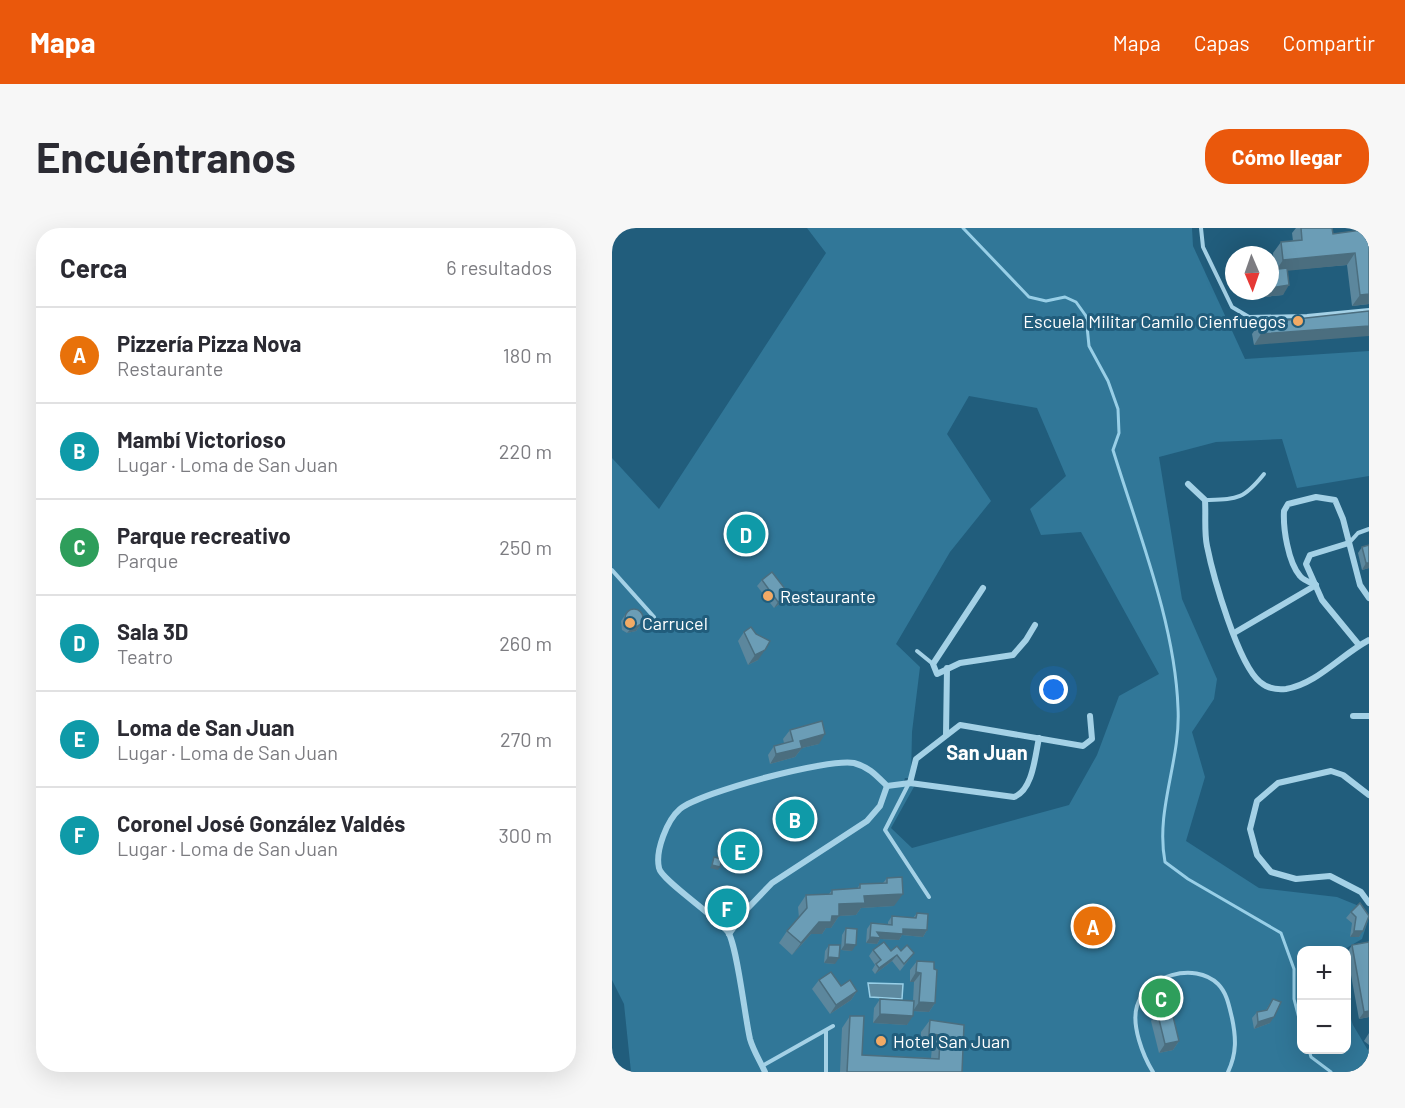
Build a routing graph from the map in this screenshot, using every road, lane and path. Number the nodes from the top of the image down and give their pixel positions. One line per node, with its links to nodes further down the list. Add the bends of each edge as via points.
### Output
1 (1201, 228): 2 (lane, via 1203,247 1232,307 1249,317)
2 (1369, 310)
3 (1264, 474): 5 (lane, via 1247,495)
4 (1188, 484): 5 (street)
5 (1205, 500): 14 (street, via 1207,544)
6 (1369, 529): 7 (lane, via 1358,532)
7 (1349, 543): 9 (street, via 1310,555 1306,564); 9 (street, via 1337,503 1331,497 1316,497 1285,507 1295,568 1301,578); 11 (street, via 1360,585)
8 (612, 570): 12 (lane)
9 (1316, 585): 14 (street); 16 (street, via 1335,619)
10 (983, 588): 18 (street)
11 (1369, 598)
12 (654, 617)
13 (1035, 625): 19 (street, via 1013,655)
14 (1234, 633): 16 (street, via 1250,670 1259,682 1272,689 1302,683)
15 (1369, 640): 16 (street)
16 (1359, 645)
17 (917, 651): 18 (lane)
18 (933, 664): 19 (street, via 937,674)
19 (947, 668): 23 (street)
20 (1090, 716): 24 (street, via 1092,738 1083,746)
21 (1353, 716): 22 (street)
22 (1369, 716)
23 (946, 735): 24 (street, via 960,725); 25 (street, via 916,759)
24 (1039, 738): 25 (street, via 1027,785 1022,794 1014,797)
25 (910, 783): 26 (street); 28 (lane, via 885,830)
26 (886, 786): 30 (street, via 880,806 867,821 772,883); 30 (street, via 869,768 832,763 782,774 678,810 658,856 658,869)
27 (1369, 795): 29 (street, via 1343,775 1331,771 1278,783 1257,801 1250,829 1257,855 1271,872 1296,879 1330,876 1361,892)
28 (929, 897)
29 (1369, 903)
30 (729, 934): 33 (street, via 751,1042)
31 (833, 1026): 32 (lane)
32 (826, 1031): 33 (lane); 34 (lane)
33 (764, 1069)
34 (826, 1072)
35 (1153, 1072): 36 (lane, via 1138,1035 1136,1008 1148,986 1165,977 1200,974 1217,983 1226,996 1236,1037)
36 (1228, 1072)

